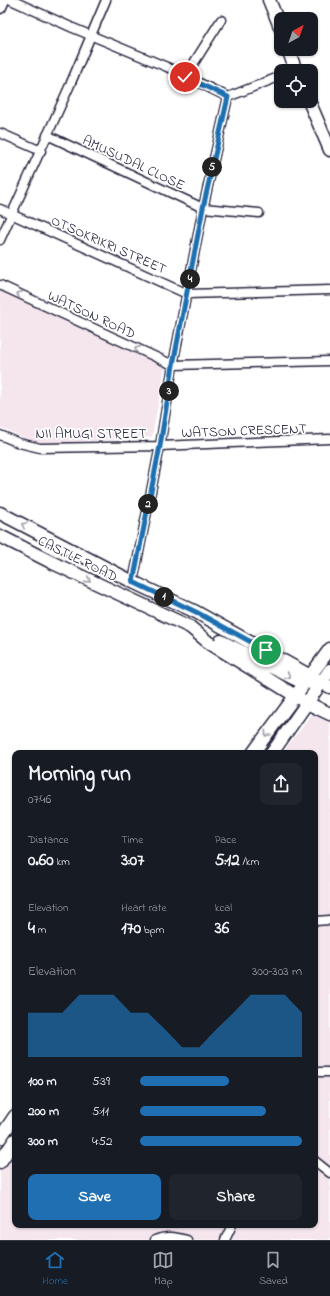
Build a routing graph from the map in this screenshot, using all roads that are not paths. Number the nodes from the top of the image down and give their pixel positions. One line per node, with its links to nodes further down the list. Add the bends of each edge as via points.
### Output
1 (3, 0): 5 (main road)
2 (11, 0): 8 (street)
3 (106, 0): 8 (street)
4 (269, 0): 6 (main road)
5 (0, 7)
6 (274, 12)
7 (221, 20): 9 (street)
8 (91, 35): 9 (street); 14 (street)
9 (185, 77): 11 (street)
10 (274, 79): 11 (street)
11 (228, 97): 17 (street)
12 (312, 108): 15 (main road)
13 (0, 133): 16 (street)
14 (47, 135): 16 (street); 17 (street, AMUSUDAL CLOSE)
15 (330, 150)
16 (41, 151): 20 (street)
17 (203, 208): 19 (street, AMUSUDAL CLOSE); 24 (street)
18 (0, 209): 20 (street, OTSOKRIKRI STREET)
19 (259, 213)
20 (12, 214): 21 (street); 24 (street, OTSOKRIKRI STREET)
21 (0, 240)
22 (0, 285): 26 (street, WATSON ROAD, one-way to 22)
23 (330, 290): 24 (street, OTSOKRIKRI STREET)
24 (188, 294): 26 (street)
25 (330, 361): 26 (street)
26 (173, 365): 29 (street)
27 (0, 435): 29 (street, NII AMUGI STREET, via 19,444 40,448)
28 (330, 439): 29 (street, WATSON CRESCENT)
29 (160, 446): 32 (street)
30 (0, 513): 32 (main road, CASTLE ROAD, one-way to 30)
31 (0, 536): 33 (main road, CASTLE ROAD, one-way to 33)
32 (133, 582): 35 (main road, CASTLE ROAD, via 196,612)
33 (190, 627): 37 (main road, one-way to 37, via 276,670); 38 (main road, CASTLE ROAD, via 208,642)
34 (328, 652): 35 (main road, via 310,665); 37 (main road)
35 (295, 666): 37 (main road, CASTLE ROAD)
36 (330, 670): 37 (main road)
37 (315, 682): 39 (main road); 40 (main road)
38 (277, 684): 39 (main road, CASTLE ROAD); 42 (main road, via 282,701)
39 (295, 695): 40 (main road, CASTLE ROAD); 42 (main road)
40 (309, 698): 41 (main road); 43 (main road, CASTLE ROAD); 44 (main road)
41 (330, 705)
42 (280, 715): 45 (main road, one-way to 45)
43 (330, 715): 44 (main road, via 310,714)
44 (289, 727): 46 (main road)
45 (255, 750)
46 (274, 750)
47 (318, 920): 48 (street)
48 (330, 920)
49 (318, 1072): 50 (street)
50 (330, 1072)
51 (12, 1120): 52 (main road)
52 (0, 1138)
53 (12, 1144): 54 (main road)
54 (0, 1162)
55 (318, 1163): 56 (street)
56 (330, 1173)
57 (230, 1228): 60 (street)
58 (155, 1240): 59 (street, via 176,1237)
59 (187, 1240)
60 (224, 1240)

